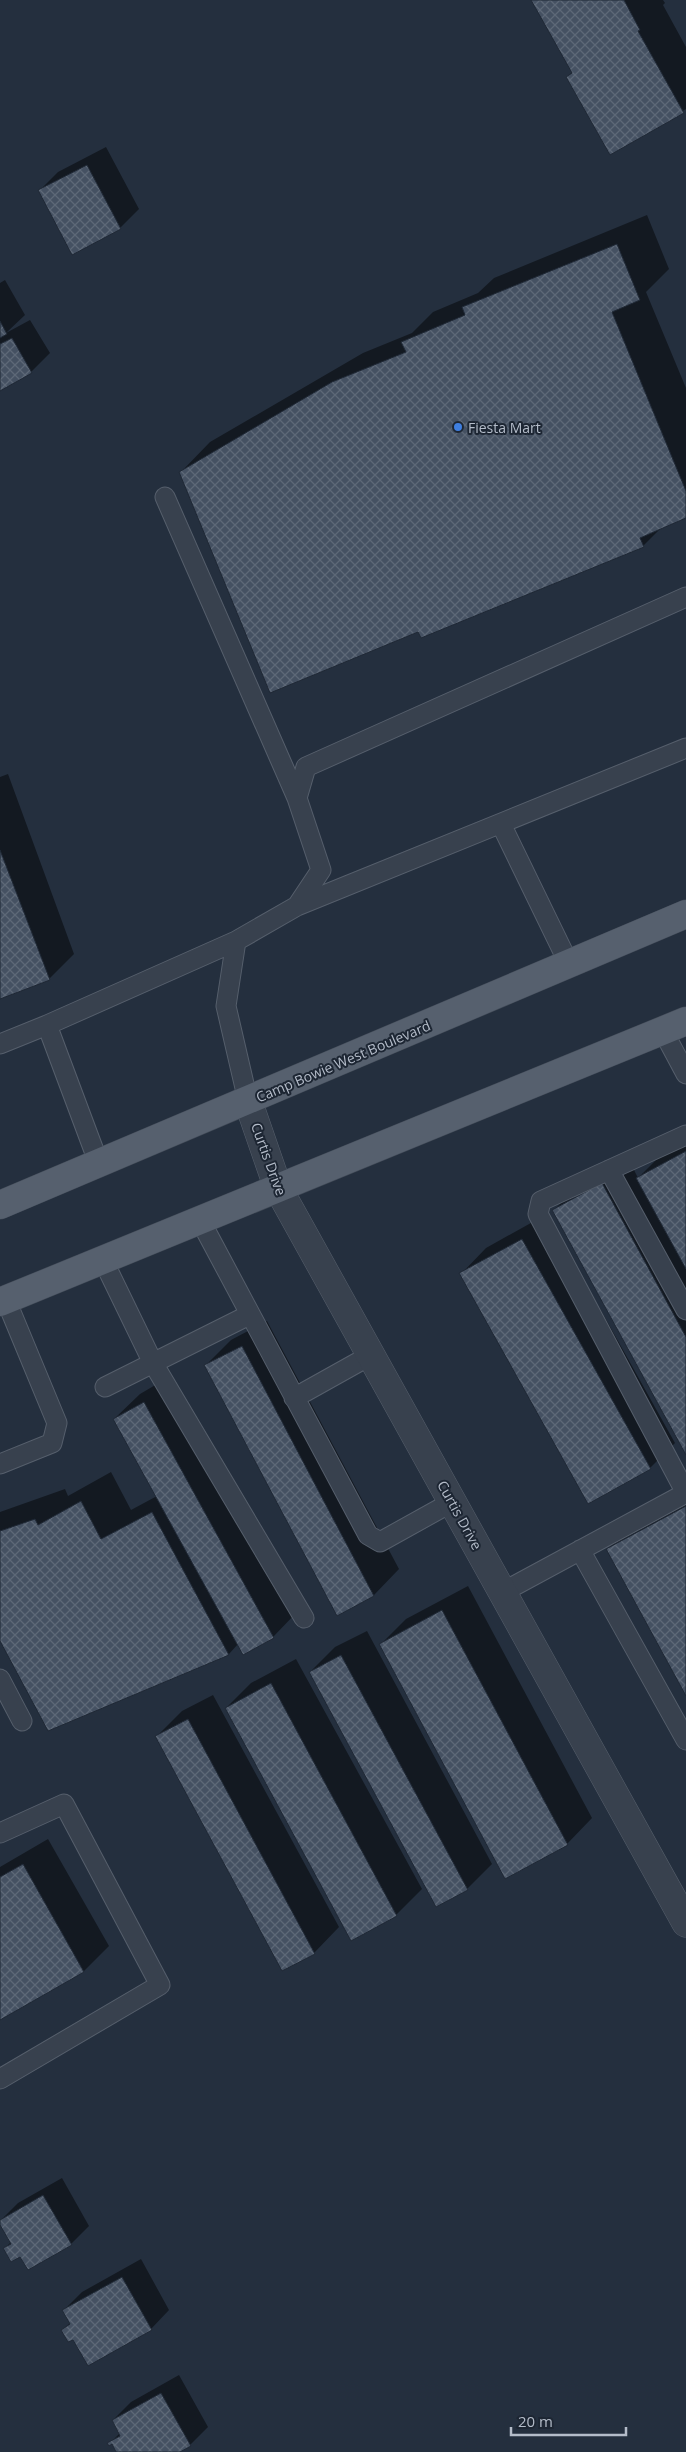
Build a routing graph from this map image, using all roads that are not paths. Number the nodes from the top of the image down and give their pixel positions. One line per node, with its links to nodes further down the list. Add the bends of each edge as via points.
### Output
1 (165, 498): 4 (lane)
2 (686, 597): 4 (lane, via 306,766)
3 (686, 748): 5 (lane)
4 (297, 798): 6 (lane, via 322,870)
5 (501, 824): 6 (lane); 9 (lane)
6 (297, 906): 8 (lane)
7 (686, 914): 9 (main road, Camp Bowie West Boulevard)
8 (236, 941): 10 (lane); 14 (lane, via 226,1006)
9 (569, 964): 14 (main road, Camp Bowie West Boulevard)
10 (46, 1025): 12 (lane); 16 (lane)
11 (675, 1026): 13 (lane); 18 (main road)
12 (0, 1044)
13 (686, 1074)
14 (248, 1102): 16 (main road, Camp Bowie West Boulevard); 18 (street, Curtis Drive)
15 (686, 1135): 17 (lane)
16 (100, 1164): 19 (main road, Camp Bowie West Boulevard)
17 (609, 1170): 23 (lane); 31 (lane, via 541,1200 538,1214 686,1493)
18 (278, 1188): 20 (main road); 25 (street, Curtis Drive)
19 (0, 1205)
20 (200, 1220): 21 (main road); 24 (lane)
21 (103, 1260): 22 (main road); 26 (lane)
22 (3, 1301): 29 (lane, via 56,1423 52,1443)
23 (686, 1310)
24 (249, 1315): 26 (lane); 28 (lane)
25 (371, 1355): 28 (lane); 30 (street, Curtis Drive)
26 (154, 1363): 27 (lane); 33 (lane)
27 (105, 1387)
28 (294, 1398): 30 (lane, via 368,1535 380,1542)
29 (0, 1464)
30 (452, 1502): 32 (street, Curtis Drive)
31 (580, 1550): 32 (lane); 36 (lane)
32 (503, 1592): 38 (street, Curtis Drive)
33 (304, 1618)
34 (0, 1679): 35 (lane)
35 (22, 1721)
36 (686, 1740)
37 (0, 1833): 39 (lane, via 64,1804 160,1984)
38 (686, 1923)
39 (0, 2079)

